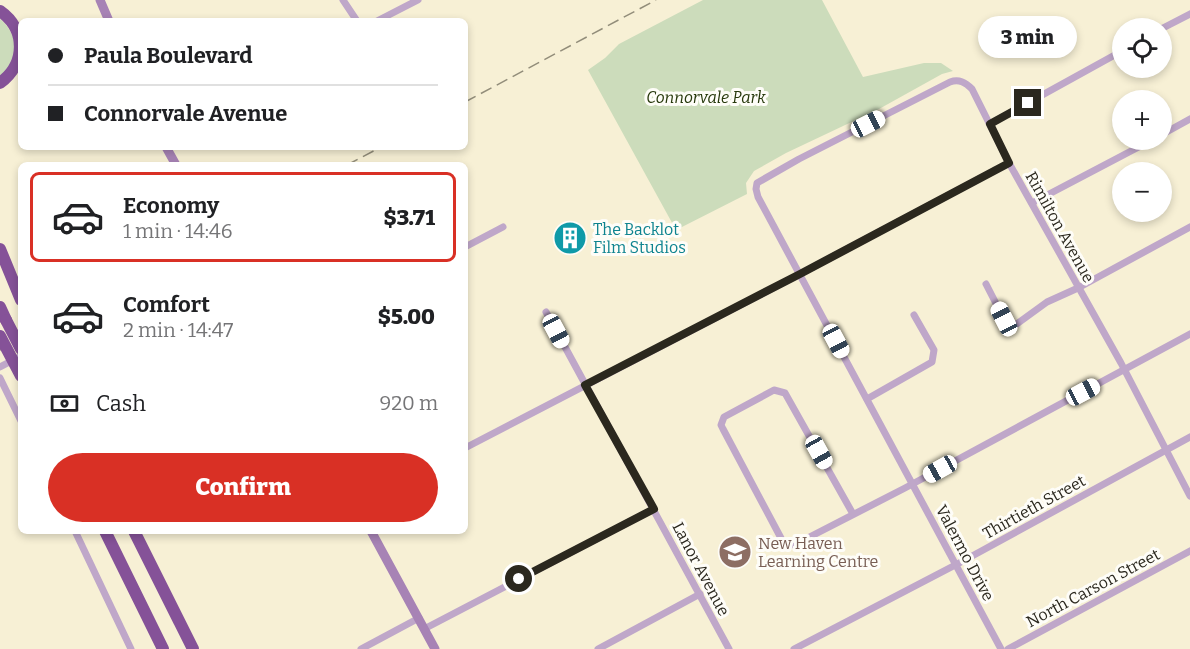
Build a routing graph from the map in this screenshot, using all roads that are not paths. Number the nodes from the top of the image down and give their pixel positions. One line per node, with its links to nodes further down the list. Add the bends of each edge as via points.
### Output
1 (100, 0): 6 (main road)
2 (343, 0): 7 (street)
3 (418, 0): 8 (street)
4 (0, 11): 10 (highway)
5 (1190, 14): 9 (street)
6 (108, 18)
7 (355, 18)
8 (383, 18)
9 (1172, 23)
10 (18, 33)
11 (1112, 57): 15 (street)
12 (18, 58): 13 (highway, via 15,68)
13 (0, 83)
14 (1190, 119): 16 (street)
15 (990, 124): 18 (street, Rimilton Avenue); 19 (street, Rimilton Avenue, via 972,90 963,82 954,81)
16 (1172, 129)
17 (1133, 150): 20 (street)
18 (1009, 163): 20 (street, Rimilton Avenue); 26 (street)
19 (757, 183): 26 (street, Valermo Drive, via 758,197)
20 (1032, 203): 28 (street, Rimilton Avenue)
21 (503, 227): 23 (street)
22 (1190, 227): 28 (street)
23 (468, 245)
24 (0, 249): 29 (highway)
25 (0, 260): 30 (highway)
26 (800, 274): 42 (street); 43 (street, Valermo Drive)
27 (986, 284): 28 (street, via 1010,327 1047,302)
28 (1078, 288): 40 (street, Rimilton Avenue)
29 (18, 294)
30 (18, 295)
31 (0, 307): 36 (highway, bridge)
32 (546, 312): 42 (street, Lanor Avenue)
33 (914, 315): 43 (street, via 934,350 932,362)
34 (1190, 334): 40 (street)
35 (0, 336): 39 (highway, bridge)
36 (18, 343)
37 (18, 358): 38 (street)
38 (0, 367)
39 (18, 370)
40 (1124, 370): 47 (street, Rimilton Avenue); 48 (street)
41 (0, 378): 44 (street)
42 (585, 385): 46 (street); 50 (street, Lanor Avenue)
43 (867, 399): 48 (street, Valermo Drive)
44 (18, 415)
45 (1190, 437): 47 (street, Thirtieth Street)
46 (468, 446)
47 (1166, 450): 49 (street, Rimilton Avenue); 57 (street, Thirtieth Street)
48 (913, 483): 51 (street); 57 (street, Valermo Drive)
49 (1190, 496)
50 (654, 509): 58 (street, Lanor Avenue); 60 (street)
51 (853, 514): 51 (street, via 785,393 774,390 724,417 721,425 782,540 797,544)
52 (76, 534): 61 (street)
53 (106, 534): 62 (highway)
54 (136, 534): 63 (highway)
55 (373, 534): 59 (main road)
56 (1190, 551): 70 (street, North Carson Street)
57 (956, 565): 68 (street, Thirtieth Street); 69 (street, Valermo Drive)
58 (700, 594): 66 (street); 67 (street, Lanor Avenue)
59 (419, 618): 60 (main road); 64 (street)
60 (424, 629): 65 (main road)
61 (131, 649)
62 (163, 649)
63 (193, 649)
64 (362, 649)
65 (435, 649)
66 (598, 649)
67 (729, 649)
68 (794, 649)
69 (1001, 649)
70 (1008, 649)

